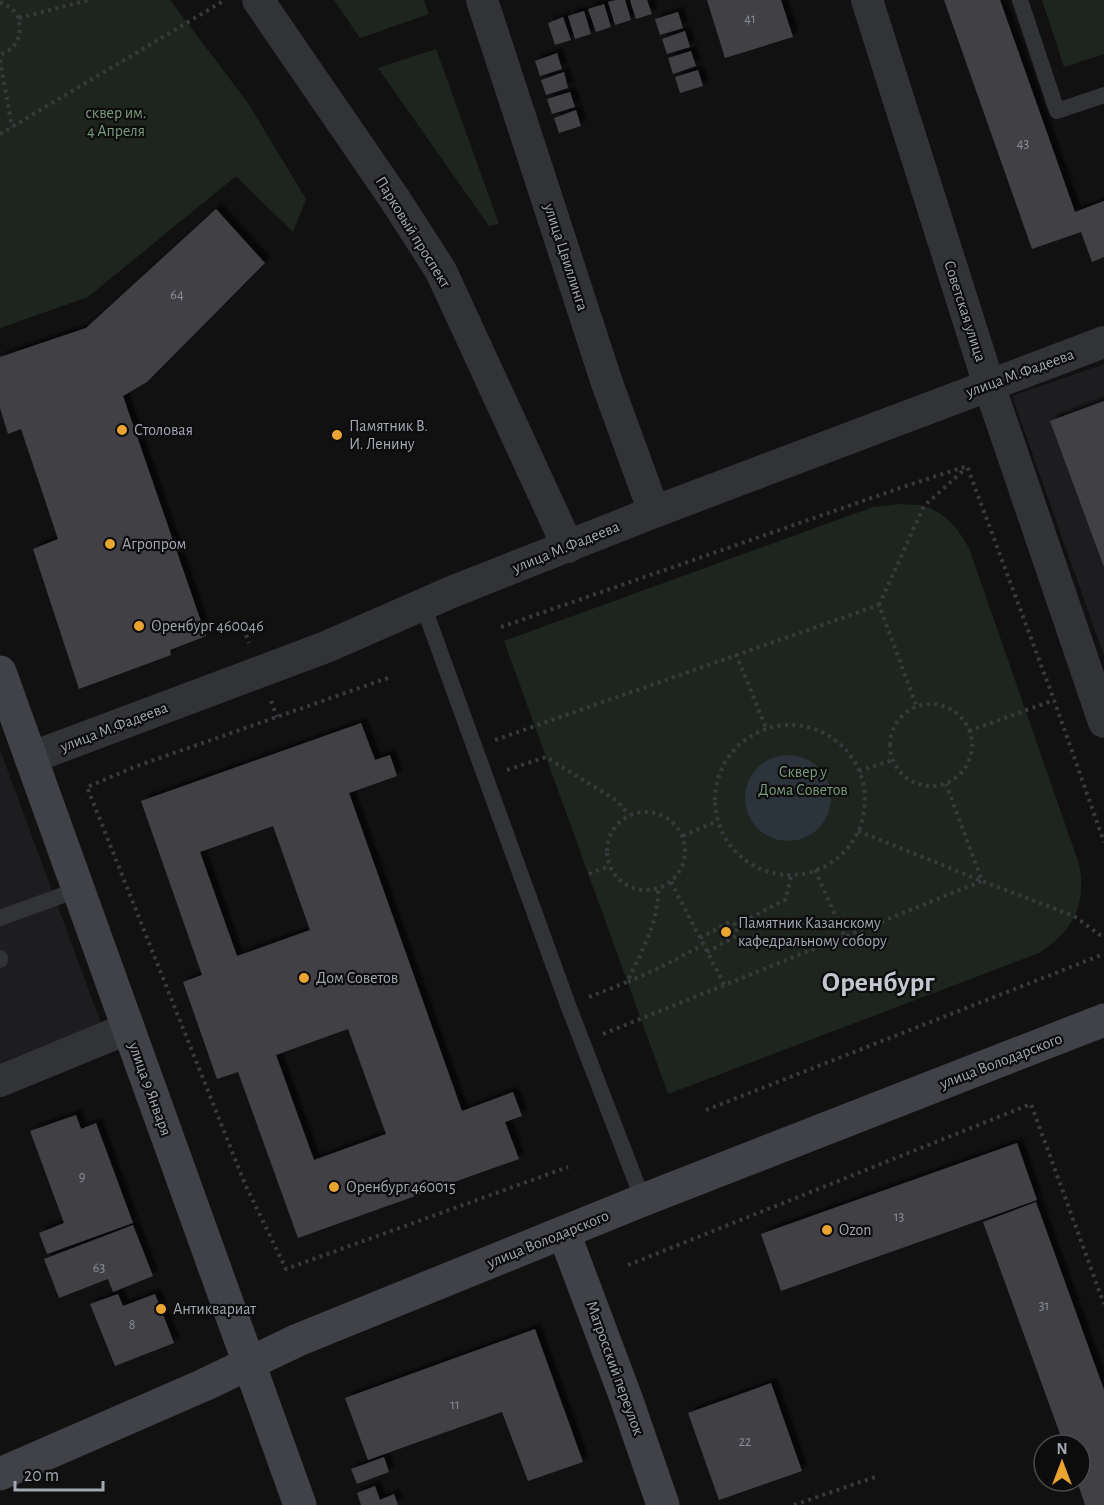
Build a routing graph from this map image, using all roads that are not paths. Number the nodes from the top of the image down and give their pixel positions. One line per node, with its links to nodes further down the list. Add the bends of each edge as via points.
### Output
1 (258, 0): 9 (street, Парковый проспект, via 441,271)
2 (482, 0): 8 (street, улица Цвиллинга, via 607,382)
3 (1020, 0): 5 (lane, via 1057,111)
4 (868, 3): 7 (street, Советская улица)
5 (1104, 95)
6 (1104, 342): 7 (street, улица М.Фадеева)
7 (988, 385): 8 (street, улица М.Фадеева); 12 (street, Советская улица)
8 (654, 512): 9 (street, улица М.Фадеева)
9 (568, 547): 10 (street, улица М.Фадеева)
10 (423, 605): 13 (street, улица М.Фадеева, via 293,660); 19 (lane, via 568,1005)
11 (0, 672): 13 (main road, улица 9 Января)
12 (1104, 722)
13 (30, 758): 14 (main road, улица 9 Января)
14 (77, 890): 15 (lane); 17 (main road, улица 9 Января)
15 (0, 918)
16 (1104, 1020): 19 (main road, улица Володарского)
17 (129, 1028): 18 (street); 21 (main road, улица 9 Января)
18 (0, 1081)
19 (644, 1200): 20 (main road, улица Володарского)
20 (564, 1233): 21 (main road, улица Володарского, via 298,1340); 24 (main road, Матросский переулок)
21 (249, 1364): 22 (main road, улица Володарского); 23 (main road, улица 9 Января)
22 (0, 1474)
23 (300, 1505)
24 (663, 1505)

